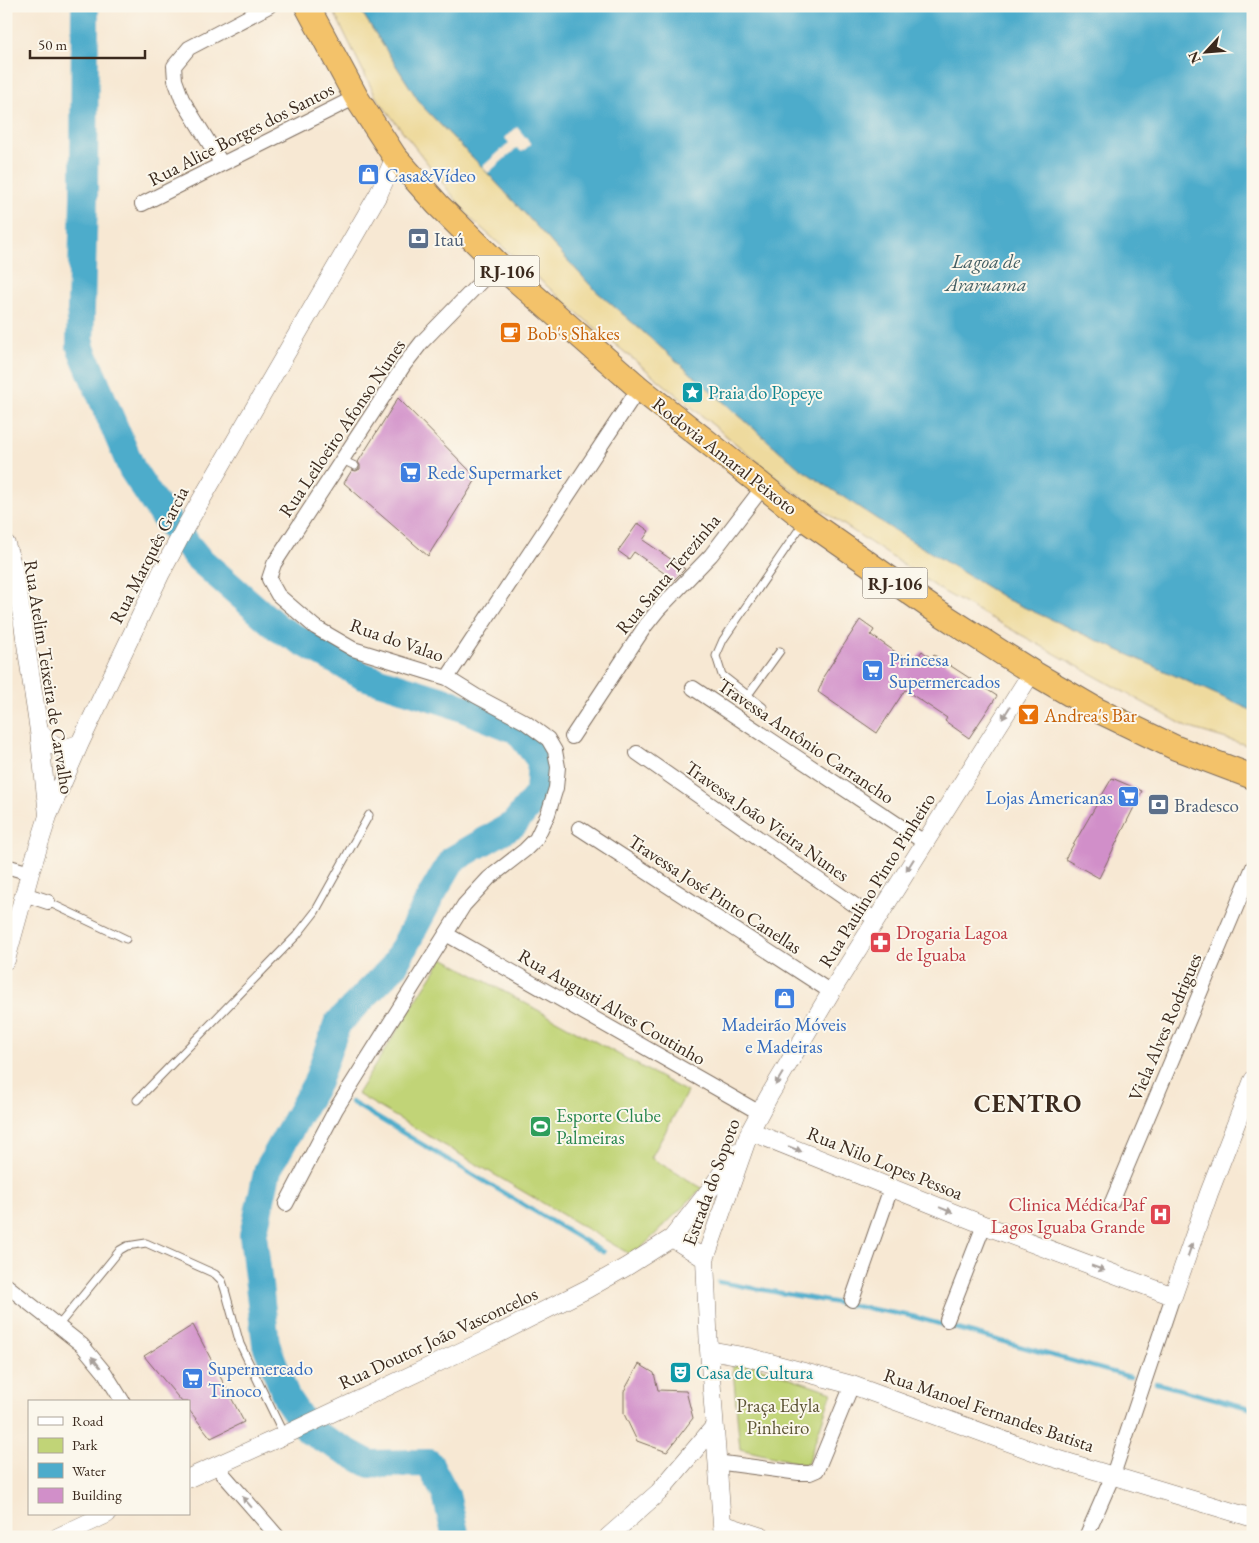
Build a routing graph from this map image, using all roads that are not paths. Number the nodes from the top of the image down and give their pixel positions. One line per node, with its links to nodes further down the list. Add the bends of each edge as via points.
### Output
1 (269, 6): 5 (street, via 189,48 174,66 174,80 182,99)
2 (307, 6): 3 (highway, Rodovia Amaral Peixoto / RJ-106)
3 (356, 97): 4 (highway, Rodovia Amaral Peixoto / RJ-106); 5 (street, Rua Alice Borges dos Santos)
4 (395, 157): 6 (highway, Rodovia Amaral Peixoto / RJ-106); 7 (street, Rua Marquês Garcia)
5 (222, 164): 8 (street, Rua Alice Borges dos Santos)
6 (412, 176): 7 (street); 9 (highway, Rodovia Amaral Peixoto / RJ-106)
7 (380, 193): 26 (street, Rua Marquês Garcia, via 186,526)
8 (142, 204)
9 (498, 264): 10 (highway, Rodovia Amaral Peixoto / RJ-106); 11 (street, Rua Leiloeiro Afonso Nunes, via 404,365)
10 (639, 388): 13 (highway, Rodovia Amaral Peixoto / RJ-106); 20 (street)
11 (342, 460): 12 (lane); 16 (street, Rua Leiloeiro Afonso Nunes, via 274,564)
12 (355, 466)
13 (763, 487): 14 (highway, Rodovia Amaral Peixoto / RJ-106); 25 (street, Rua Santa Terezinha, via 711,555 646,625)
14 (806, 520): 19 (highway, Rodovia Amaral Peixoto / RJ-106, via 932,608); 22 (lane, via 723,640 716,656 722,675)
15 (6, 544): 17 (street, Rua Atelim Teixeira de Carvalho)
16 (269, 578): 20 (street, Rua do Valao, via 278,596 315,627 353,648)
17 (11, 580): 24 (street, Rua Atelim Teixeira de Carvalho)
18 (780, 651): 22 (lane)
19 (1032, 672): 28 (highway, Rodovia Amaral Peixoto / RJ-106, via 1114,719 1176,748); 32 (street, Rua Paulino Pinto Pinheiro, one-way to 32)
20 (447, 678): 39 (street, Rua do Valao, via 525,722 548,739 555,751 558,767 556,788 536,839 479,888)
21 (692, 688): 32 (street, Travessa Antônio Carrancho)
22 (748, 695): 23 (lane)
23 (763, 707)
24 (39, 731): 26 (street, via 55,747); 30 (street, Rua Atelim Teixeira de Carvalho)
25 (572, 737)
26 (80, 743): 30 (street, Rua Marquês Garcia)
27 (637, 754): 38 (street, Travessa João Vieira Nunes)
28 (1253, 777)
29 (368, 814): 44 (lane, via 314,912 297,935)
30 (48, 816): 35 (street, Rua Marquês Garcia)
31 (579, 828): 42 (street, Travessa José Pinto Canellas)
32 (924, 842): 38 (street, Rua Paulino Pinto Pinheiro, one-way to 38)
33 (6, 866): 35 (street)
34 (1253, 867): 50 (street, Viela Alves Rodrigues)
35 (30, 873): 36 (street, Rua Marquês Garcia)
36 (24, 894): 37 (street); 41 (street, Rua Marquês Garcia)
37 (48, 902): 40 (lane)
38 (876, 920): 42 (street, Rua Paulino Pinto Pinheiro)
39 (446, 934): 45 (street, Rua Augusti Alves Coutinho); 51 (street, Rua do Valao, via 336,1109)
40 (126, 939)
41 (6, 960)
42 (831, 992): 45 (street, Rua Paulino Pinto Pinheiro, one-way to 45)
43 (1253, 1080): 56 (street, one-way to 43, via 1209,1193)
44 (137, 1100)
45 (760, 1113): 46 (street, Estrada do Sopoto)
46 (750, 1131): 47 (street); 48 (street, Rua Nilo Lopes Pessoa, one-way to 48); 49 (street, Estrada do Sopoto)
47 (712, 1187): 49 (street, via 724,1189); 53 (street)
48 (891, 1188): 52 (street, Rua Nilo Lopes Pessoa, one-way to 52); 57 (street)
49 (726, 1199): 54 (street, Estrada do Sopoto)
50 (1112, 1202)
51 (286, 1204)
52 (984, 1225): 56 (street, Rua Nilo Lopes Pessoa, one-way to 56); 58 (street)
53 (672, 1238): 54 (street); 64 (street, Rua Doutor João Vasconcelos, via 587,1289)
54 (705, 1259): 60 (street, Estrada do Sopoto)
55 (6, 1285): 59 (street)
56 (1174, 1296): 67 (street)
57 (852, 1300)
58 (947, 1320)
59 (58, 1326): 62 (street, one-way to 59, via 82,1345); 64 (lane, via 120,1250 127,1246 146,1243 215,1274 222,1281 240,1344)
60 (709, 1350): 61 (street, Rua Manoel Fernandes Batista); 63 (street, Estrada do Sopoto)
61 (852, 1385): 65 (street, via 817,1470 799,1473); 67 (street, Rua Manoel Fernandes Batista, via 1044,1455)
62 (122, 1400)
63 (714, 1427): 65 (street, Estrada do Sopoto); 74 (street, via 659,1492)
64 (286, 1434): 66 (street, Rua Doutor João Vasconcelos)
65 (716, 1462): 71 (street, Estrada do Sopoto)
66 (216, 1466): 68 (street, Rua Doutor João Vasconcelos); 73 (street, one-way to 66)
67 (1112, 1475): 70 (street, Rua Manoel Fernandes Batista); 76 (street)
68 (190, 1478)
69 (103, 1516): 72 (street)
70 (1253, 1518)
71 (722, 1530): 75 (street)
72 (63, 1536)
73 (278, 1537)
74 (608, 1537)
75 (762, 1537)
76 (1086, 1537)

